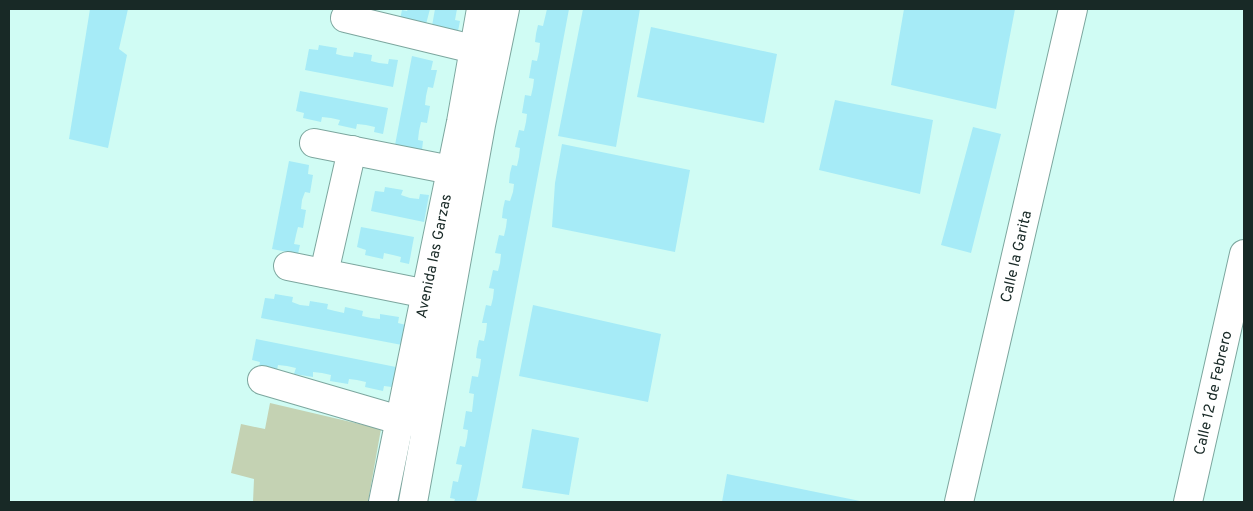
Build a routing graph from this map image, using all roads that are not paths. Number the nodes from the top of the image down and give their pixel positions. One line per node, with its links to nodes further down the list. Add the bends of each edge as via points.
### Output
1 (481, 9): 6 (street, Avenida las Garzas)
2 (505, 9): 7 (street, Avenida las Garzas)
3 (1073, 9): 20 (street, Calle la Garita)
4 (375, 17): 5 (street); 6 (street)
5 (345, 18)
6 (473, 49): 7 (street, Avenida las Garzas)
7 (471, 123): 10 (street, Avenida las Garzas); 17 (street, Avenida las Garzas)
8 (314, 143): 9 (street)
9 (352, 150): 10 (street); 13 (street)
10 (451, 170): 14 (street, Avenida las Garzas)
11 (1244, 254): 21 (street, Calle 12 de Febrero)
12 (288, 266): 13 (street)
13 (324, 273): 14 (street)
14 (427, 294): 16 (street, Avenida las Garzas)
15 (262, 380): 16 (street)
16 (398, 420): 17 (street); 18 (street, Avenida las Garzas)
17 (428, 424): 19 (street, Avenida las Garzas)
18 (383, 502)
19 (413, 502)
20 (959, 502)
21 (1188, 502)

